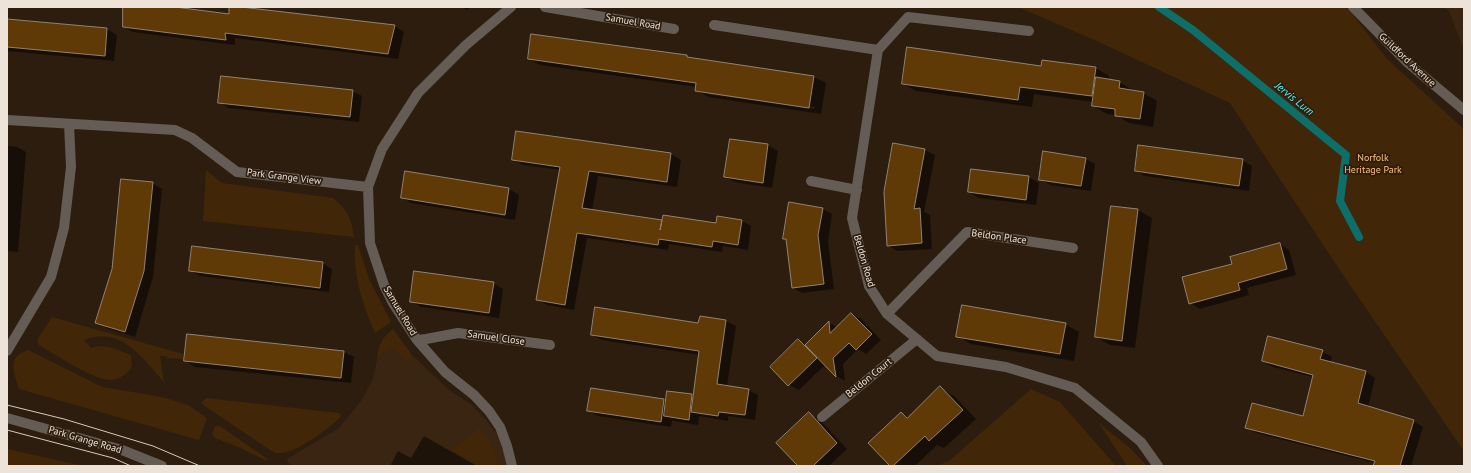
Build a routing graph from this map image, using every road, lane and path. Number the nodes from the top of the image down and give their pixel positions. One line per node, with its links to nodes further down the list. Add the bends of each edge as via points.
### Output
1 (511, 7): 12 (street, Samuel Road, via 466,45 418,93 382,149)
2 (545, 7): 5 (street, Samuel Road)
3 (1353, 7): 8 (street, Guildford Avenue, via 1408,63)
4 (714, 25): 7 (street)
5 (674, 28)
6 (1029, 32): 7 (street, via 908,17)
7 (878, 50): 13 (street, Beldon Road)
8 (1464, 110)
9 (7, 120): 10 (street, Park Grange View)
10 (69, 124): 12 (street, Park Grange View, via 175,130 192,138 238,172); 19 (street, via 71,167 68,198 64,228 51,277)
11 (810, 181): 13 (street)
12 (368, 187): 17 (street, Samuel Road, via 370,243 377,266 393,303)
13 (857, 190): 15 (street, Beldon Road, via 852,218 869,286)
14 (1073, 248): 15 (street, Beldon Place, via 968,232)
15 (887, 314): 16 (street, Beldon Road)
16 (917, 339): 20 (street, Beldon Court); 24 (street, Beldon Road, via 937,356 1006,366 1075,388 1141,442)
17 (417, 340): 18 (street, Samuel Close, via 458,333); 23 (street, Samuel Road, via 445,372 474,395 489,411 500,427)
18 (550, 345)
19 (7, 351)
20 (822, 417)
21 (7, 418): 22 (street, Park Grange Road, via 122,450)
22 (162, 466)
23 (512, 466)
24 (1158, 466)

